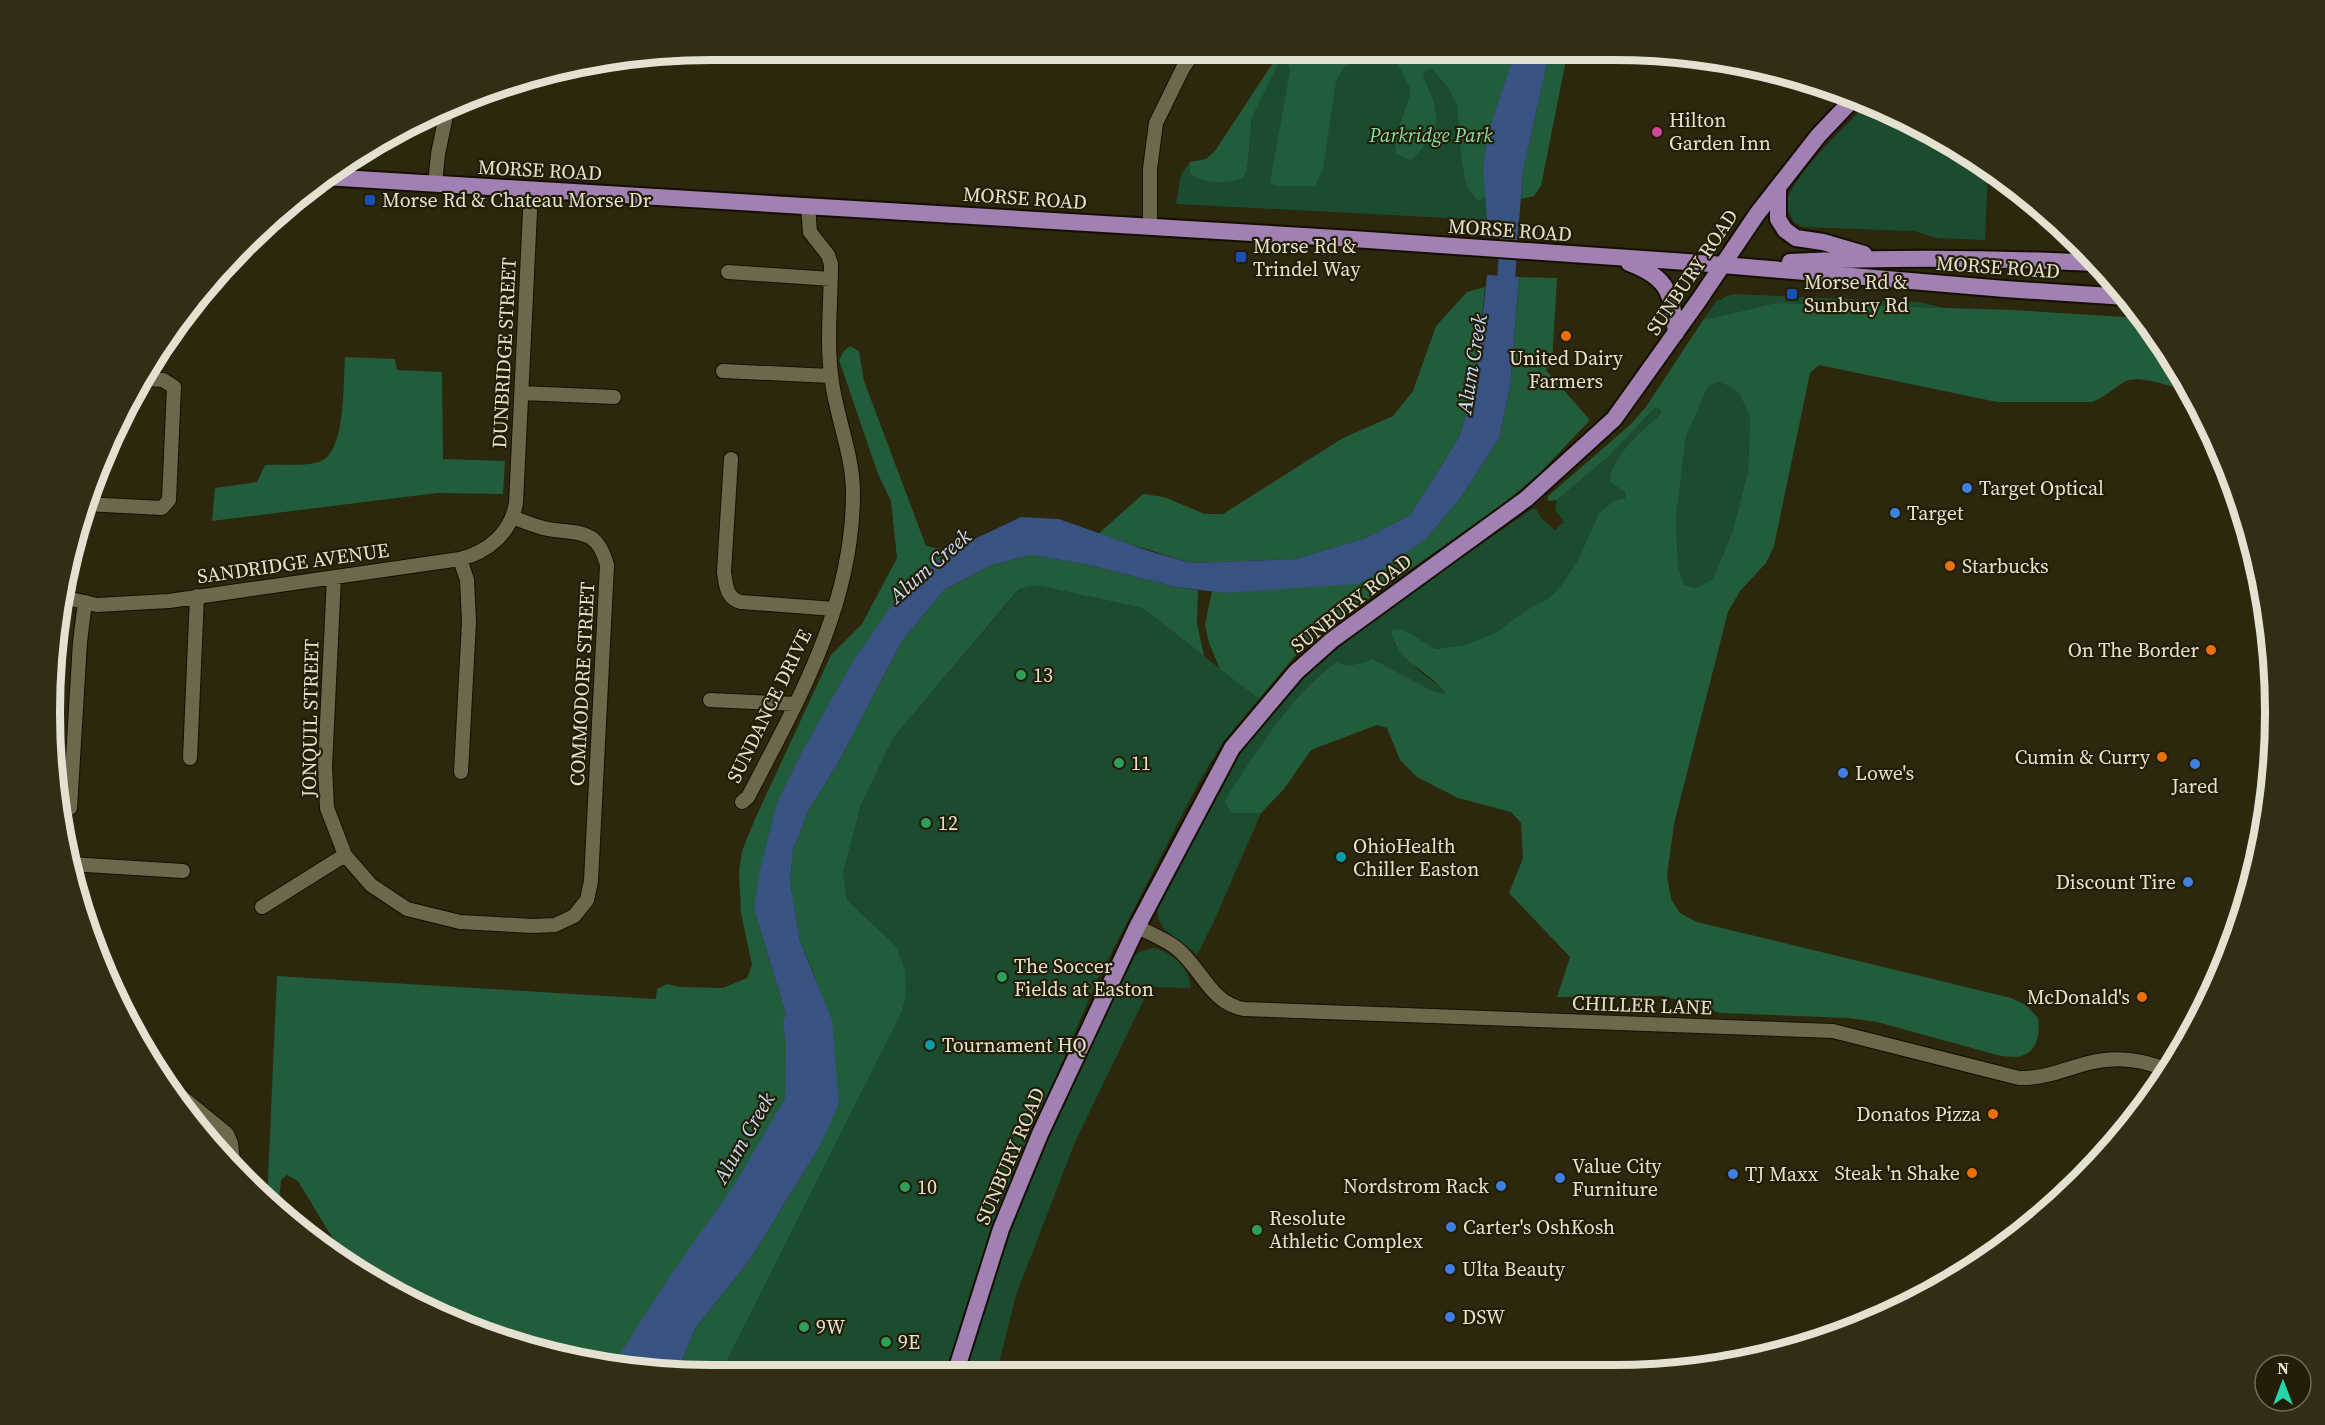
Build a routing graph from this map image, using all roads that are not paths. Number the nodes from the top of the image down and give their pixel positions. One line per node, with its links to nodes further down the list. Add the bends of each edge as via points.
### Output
1 (1189, 60): 9 (street, via 1156,123 1150,169)
2 (1848, 105): 6 (main road, SUNBURY ROAD)
3 (446, 118): 5 (street)
4 (339, 178): 5 (main road, MORSE ROAD)
5 (435, 184): 7 (main road, MORSE ROAD)
6 (1778, 187): 11 (main road, via 1778,219 1796,238); 13 (main road, SUNBURY ROAD)
7 (531, 190): 8 (main road, MORSE ROAD); 21 (street, DUNBRIDGE STREET)
8 (808, 206): 9 (main road, MORSE ROAD); 15 (street, SUNDANCE DRIVE, via 810,232 828,255)
9 (1150, 228): 10 (main road, MORSE ROAD)
10 (1614, 257): 13 (main road, MORSE ROAD); 17 (main road, via 1650,271 1666,287 1673,303)
11 (1876, 258): 12 (main road, MORSE ROAD); 13 (main road, MORSE ROAD)
12 (2085, 262)
13 (1723, 265): 16 (main road, MORSE ROAD); 17 (main road, SUNBURY ROAD)
14 (728, 272): 15 (street)
15 (831, 279): 19 (street, SUNDANCE DRIVE)
16 (2115, 296)
17 (1676, 333): 43 (main road, SUNBURY ROAD, via 1614,419 1527,499 1378,605 1296,672 1232,748)
18 (723, 371): 19 (street)
19 (831, 376): 31 (street, SUNDANCE DRIVE, via 853,490 849,554)
20 (151, 379): 24 (street, via 163,380 174,387 169,500 162,508)
21 (522, 393): 22 (street); 25 (street, DUNBRIDGE STREET)
22 (614, 397)
23 (731, 459): 31 (street, via 724,572 730,595 741,602)
24 (95, 505)
25 (512, 517): 26 (street, SANDRIDGE AVENUE, via 492,544); 42 (street, COMMODORE STREET, via 547,529 591,536 602,548 607,565 591,880 587,900)
26 (460, 559): 27 (street, SANDRIDGE AVENUE); 35 (street, via 469,622)
27 (334, 578): 28 (street, SANDRIDGE AVENUE); 38 (street, JONQUIL STREET, via 325,766 327,808)
28 (196, 596): 30 (street, SANDRIDGE AVENUE, via 169,601); 34 (street)
29 (71, 599): 30 (street, SANDRIDGE AVENUE)
30 (85, 602): 37 (street)
31 (834, 609): 33 (street, SUNDANCE DRIVE)
32 (710, 700): 33 (street)
33 (796, 704): 36 (street, SUNDANCE DRIVE)
34 (190, 758)
35 (461, 772)
36 (742, 802)
37 (70, 808)
38 (345, 855): 41 (street); 42 (street, JONQUIL STREET, via 371,885 407,909 460,922 533,926 555,925)
39 (78, 865): 40 (street)
40 (183, 871)
41 (262, 907)
42 (574, 916)
43 (1137, 927): 44 (street, CHILLER LANE, via 1177,948 1219,999 1244,1009 1833,1031 2019,1078 2038,1078 2109,1059 2137,1060); 47 (main road, SUNBURY ROAD, via 1040,1134 1001,1229)
44 (2160, 1068)
45 (191, 1105): 46 (street, via 227,1134)
46 (232, 1154)
47 (958, 1365)

